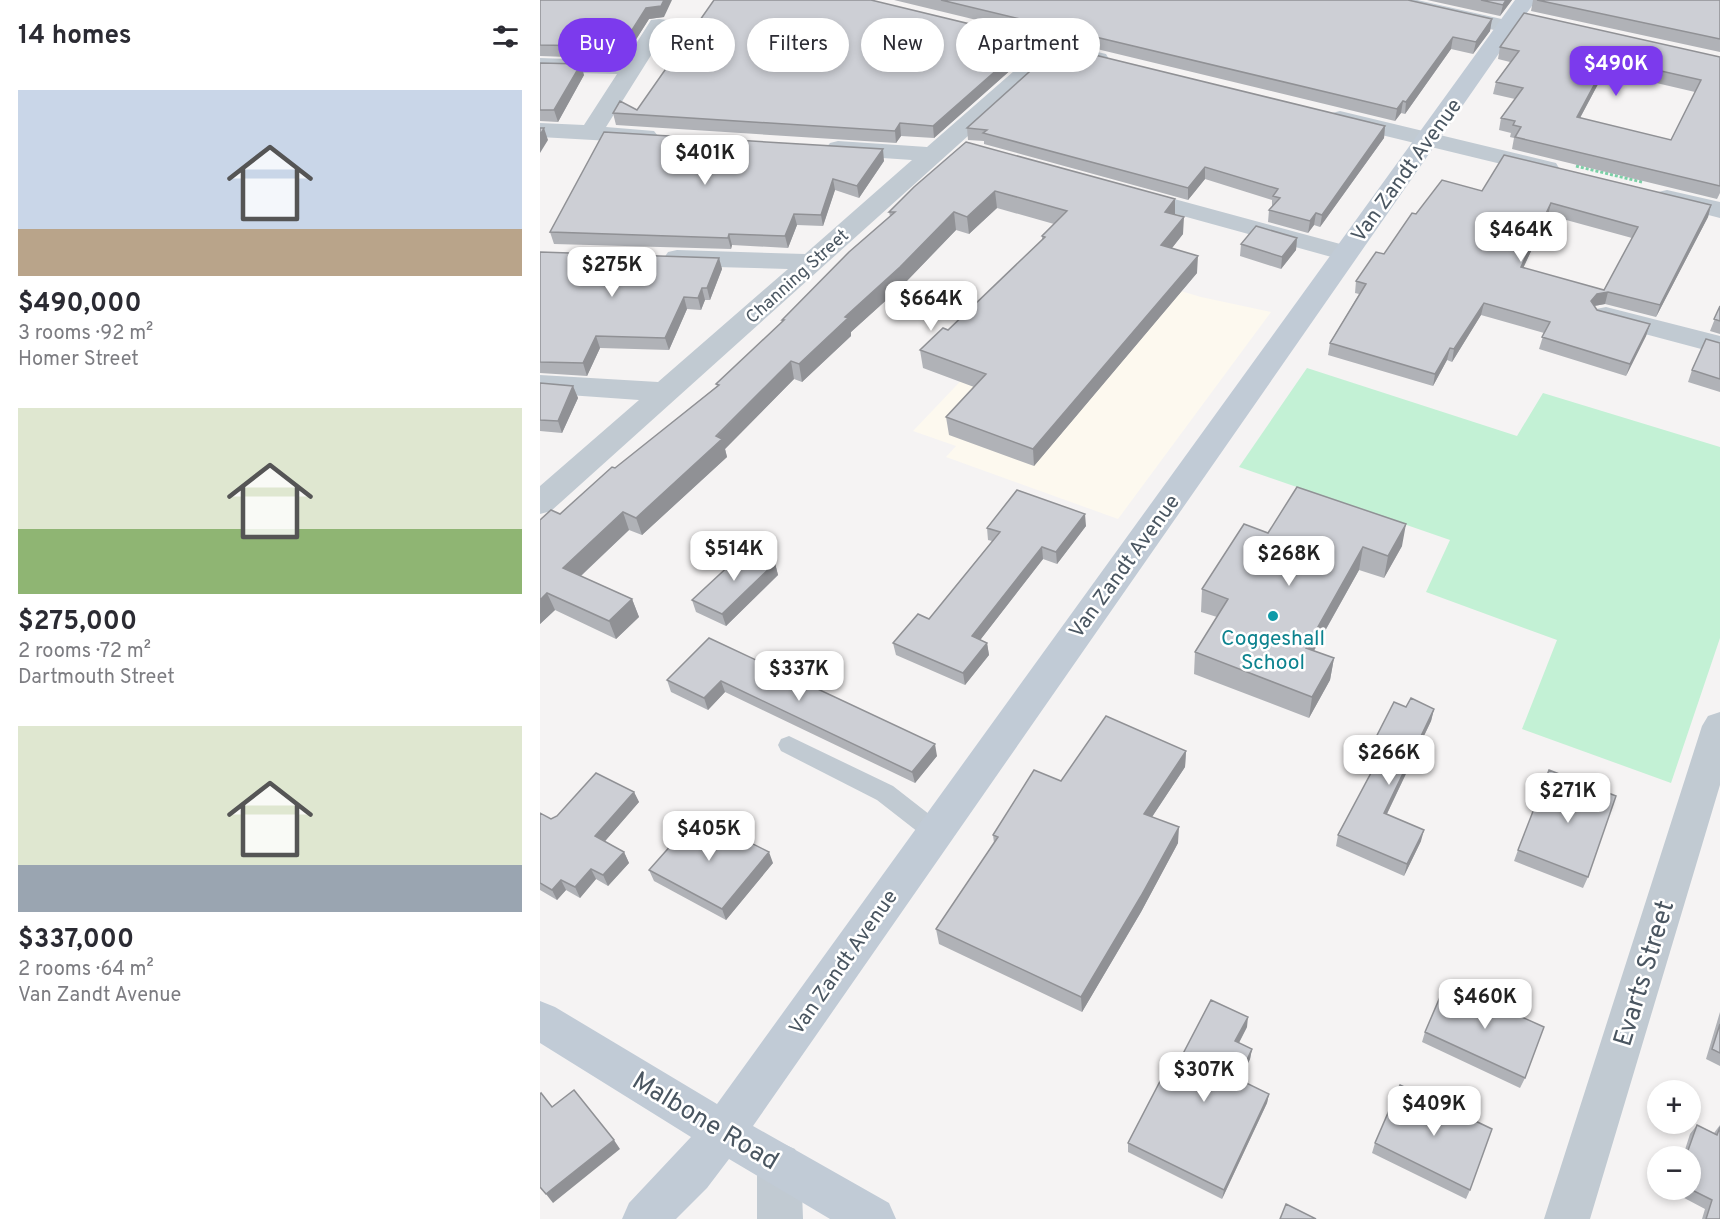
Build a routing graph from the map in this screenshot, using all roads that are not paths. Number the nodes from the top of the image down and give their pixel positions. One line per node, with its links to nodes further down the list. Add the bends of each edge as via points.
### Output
1 (1390, 0): 2 (street)
2 (1522, 16): 15 (street, Van Zandt Avenue)
3 (649, 41): 4 (street)
4 (637, 60)
5 (1100, 60): 7 (street)
6 (540, 65): 8 (street)
7 (1121, 65)
8 (558, 66)
9 (629, 72): 13 (street)
10 (1025, 72): 17 (street, Channing Street)
11 (1315, 111): 15 (street)
12 (540, 130): 13 (street)
13 (591, 132): 14 (street)
14 (673, 137)
15 (1429, 139): 19 (street); 23 (street, Van Zandt Avenue)
16 (813, 147): 17 (street)
17 (937, 148): 18 (street); 25 (street, Channing Street)
18 (973, 151)
19 (1571, 169)
20 (1108, 188): 23 (street)
21 (1652, 189): 22 (street)
22 (1720, 210)
23 (1346, 253): 33 (street, Van Zandt Avenue)
24 (658, 258): 25 (street)
25 (813, 262): 29 (street, Channing Street)
26 (1604, 314): 27 (street)
27 (1720, 345)
28 (540, 384): 29 (street)
29 (665, 392): 30 (street, Channing Street)
30 (540, 503)
31 (1720, 726): 40 (street, Evarts Street)
32 (789, 745): 33 (lane, via 885,793)
33 (935, 832): 35 (street, Van Zandt Avenue)
34 (540, 1020): 35 (street, Malbone Road)
35 (723, 1132): 36 (street, Malbone Road); 37 (street, Van Zandt Avenue, via 692,1172)
36 (779, 1164): 38 (street); 39 (street, Malbone Road)
37 (645, 1219)
38 (780, 1219)
39 (873, 1219)
40 (1567, 1219)

